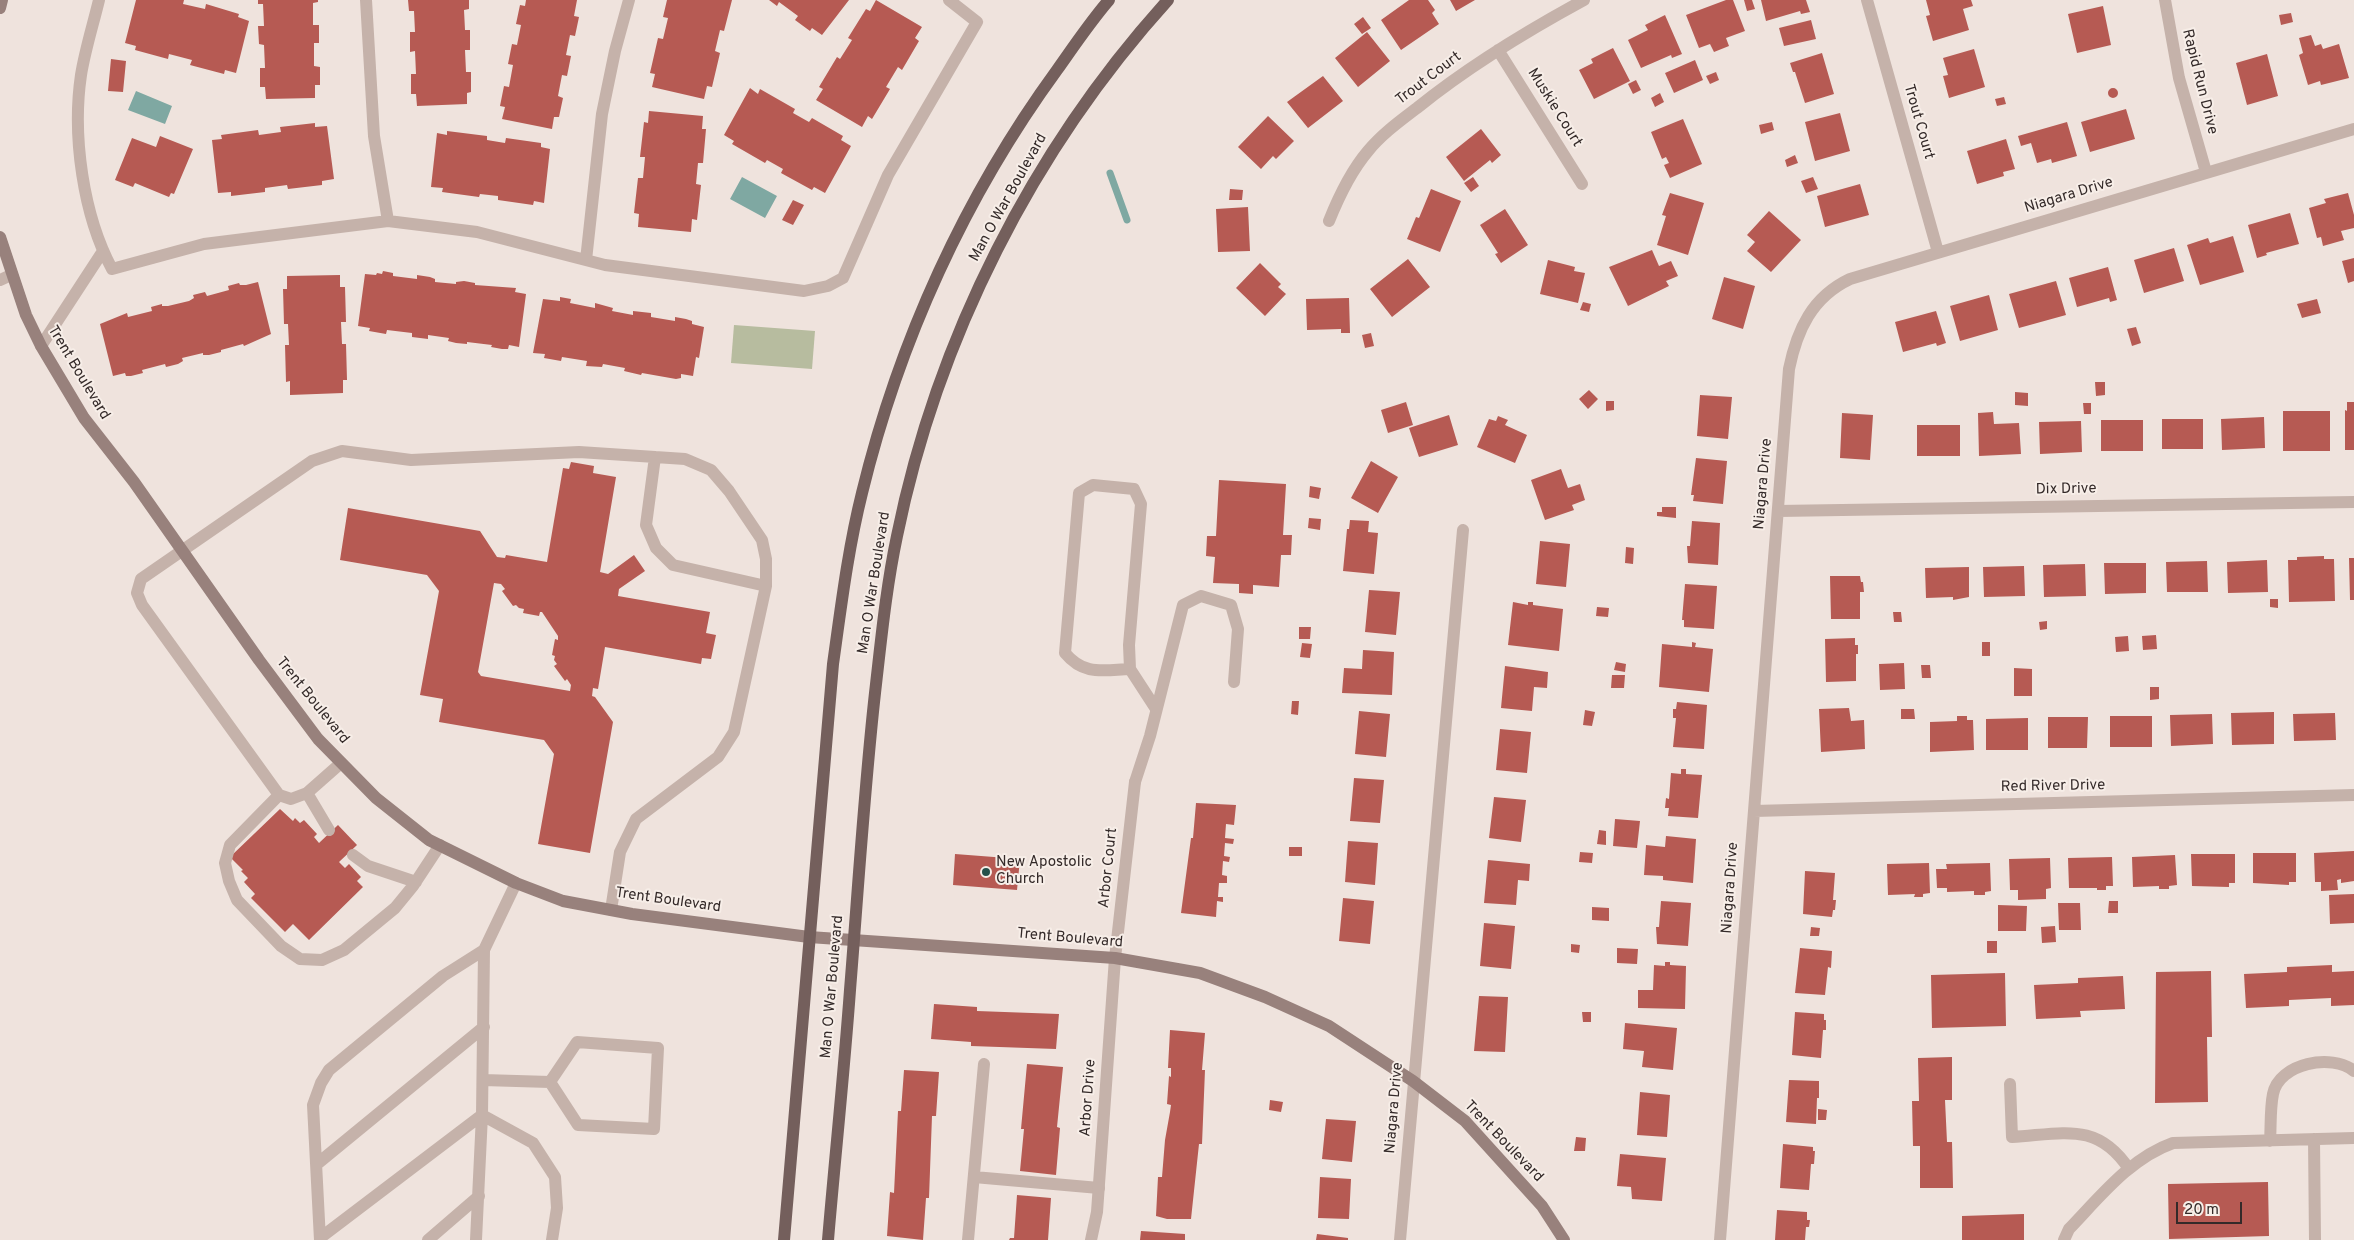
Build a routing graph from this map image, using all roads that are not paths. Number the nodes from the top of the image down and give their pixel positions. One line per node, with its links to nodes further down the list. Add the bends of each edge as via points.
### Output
1 (2, 0): 11 (street)
2 (99, 0): 19 (street, via 81,75 78,137 87,198)
3 (366, 0): 16 (street, via 374,136)
4 (629, 0): 21 (street, via 602,114)
5 (949, 0): 21 (street, via 977,22 888,175 843,278 828,286 804,291)
6 (1109, 0): 44 (main road, Man O War Boulevard, via 1032,103 964,217 925,303 877,438 862,494 833,664)
7 (1168, 0): 45 (main road, Man O War Boulevard, via 1093,92 1028,191 972,303 928,417 897,535 883,618)
8 (1584, 0): 12 (street, Trout Court)
9 (1866, 0): 20 (street, Trout Court)
10 (2165, 0): 14 (street, Rapid Run Drive, via 2179,78)
11 (0, 8)
12 (1498, 50): 15 (street, Muskie Court); 17 (street, Trout Court, via 1446,84 1385,133 1356,166)
13 (2354, 129): 14 (street, Niagara Drive)
14 (2206, 172): 20 (street, Niagara Drive)
15 (1582, 184)
16 (388, 221): 19 (street, via 204,244 112,269); 21 (street, via 476,232)
17 (1329, 221)
18 (0, 237): 22 (street, Trent Boulevard)
19 (103, 251): 23 (street)
20 (1938, 252): 26 (street, Niagara Drive, via 1850,279 1826,293 1811,310 1800,329 1789,370)
21 (586, 260)
22 (6, 278): 23 (street, Trent Boulevard)
23 (41, 346): 28 (street, Trent Boulevard, via 84,418)
24 (656, 457): 28 (street, via 579,452 411,460 342,451 312,461); 29 (street, via 685,459 711,470 730,491 762,540); 29 (street, via 646,525 656,548 673,565)
25 (2354, 502): 26 (street, Dix Drive)
26 (1778, 511): 37 (street, Niagara Drive)
27 (1463, 530): 53 (street, Niagara Drive)
28 (183, 550): 33 (street, Trent Boulevard, via 259,660 318,739); 35 (street, via 141,579 137,593 142,605)
29 (766, 586): 43 (street, via 734,732 718,756 636,819 620,852)
30 (1130, 669): 30 (street, via 1129,645 1141,504 1134,489 1093,485 1079,493 1065,653 1072,662 1087,670); 32 (street)
31 (1234, 682): 32 (street, Arbor Court, via 1238,629 1231,605 1201,596 1183,605)
32 (1156, 709): 47 (street, Arbor Court, via 1135,782)
33 (341, 763): 34 (street); 39 (street, Trent Boulevard, via 376,798)
34 (307, 793): 35 (street, via 291,799); 38 (street)
35 (279, 795): 41 (street, via 230,845 225,862 238,900 281,946 300,959 322,960 344,950 395,908)
36 (2354, 795): 37 (street, Red River Drive)
37 (1754, 811): 74 (street, Niagara Drive)
38 (329, 830)
39 (440, 845): 41 (street); 42 (street, Trent Boulevard)
40 (354, 855): 41 (street, via 368,866)
41 (416, 882)
42 (516, 883): 43 (street, Trent Boulevard, via 563,901); 46 (street)
43 (611, 910): 44 (street, Trent Boulevard)
44 (809, 937): 45 (street, Trent Boulevard); 68 (main road, Man O War Boulevard)
45 (853, 939): 47 (street, Trent Boulevard); 69 (main road, Man O War Boulevard)
46 (484, 950): 48 (street); 59 (street, via 443,976 329,1070 313,1105)
47 (1115, 958): 53 (street, Trent Boulevard, via 1200,973 1265,997 1329,1026); 62 (street, Arbor Drive)
48 (484, 1027): 51 (street); 59 (street)
49 (984, 1064): 61 (street)
50 (2354, 1071): 58 (street, via 2350,1067 2319,1061 2296,1067 2273,1092)
51 (483, 1080): 52 (street); 55 (street)
52 (550, 1082): 52 (street, via 578,1125 654,1129 658,1048 577,1042)
53 (1413, 1082): 72 (street, Niagara Drive); 73 (street, Trent Boulevard, via 1465,1122 1542,1206)
54 (2010, 1084): 60 (street, via 2012,1137 2094,1136 2115,1150)
55 (482, 1115): 63 (street); 64 (street); 67 (street, via 533,1143 555,1176 557,1208)
56 (2354, 1138): 57 (street)
57 (2314, 1139): 58 (street); 76 (street)
58 (2270, 1141): 60 (street, via 2172,1143)
59 (317, 1164): 64 (street)
60 (2129, 1169): 75 (street, via 2068,1229)
61 (974, 1177): 62 (street); 70 (street)
62 (1098, 1188): 71 (street, Arbor Drive)
63 (479, 1196): 65 (street); 66 (street)
64 (320, 1239)
65 (428, 1240)
66 (476, 1240)
67 (552, 1240)
68 (784, 1240)
69 (828, 1240)
70 (968, 1240)
71 (1091, 1240)
72 (1400, 1240)
73 (1564, 1240)
74 (1720, 1240)
75 (2064, 1240)
76 (2315, 1240)

